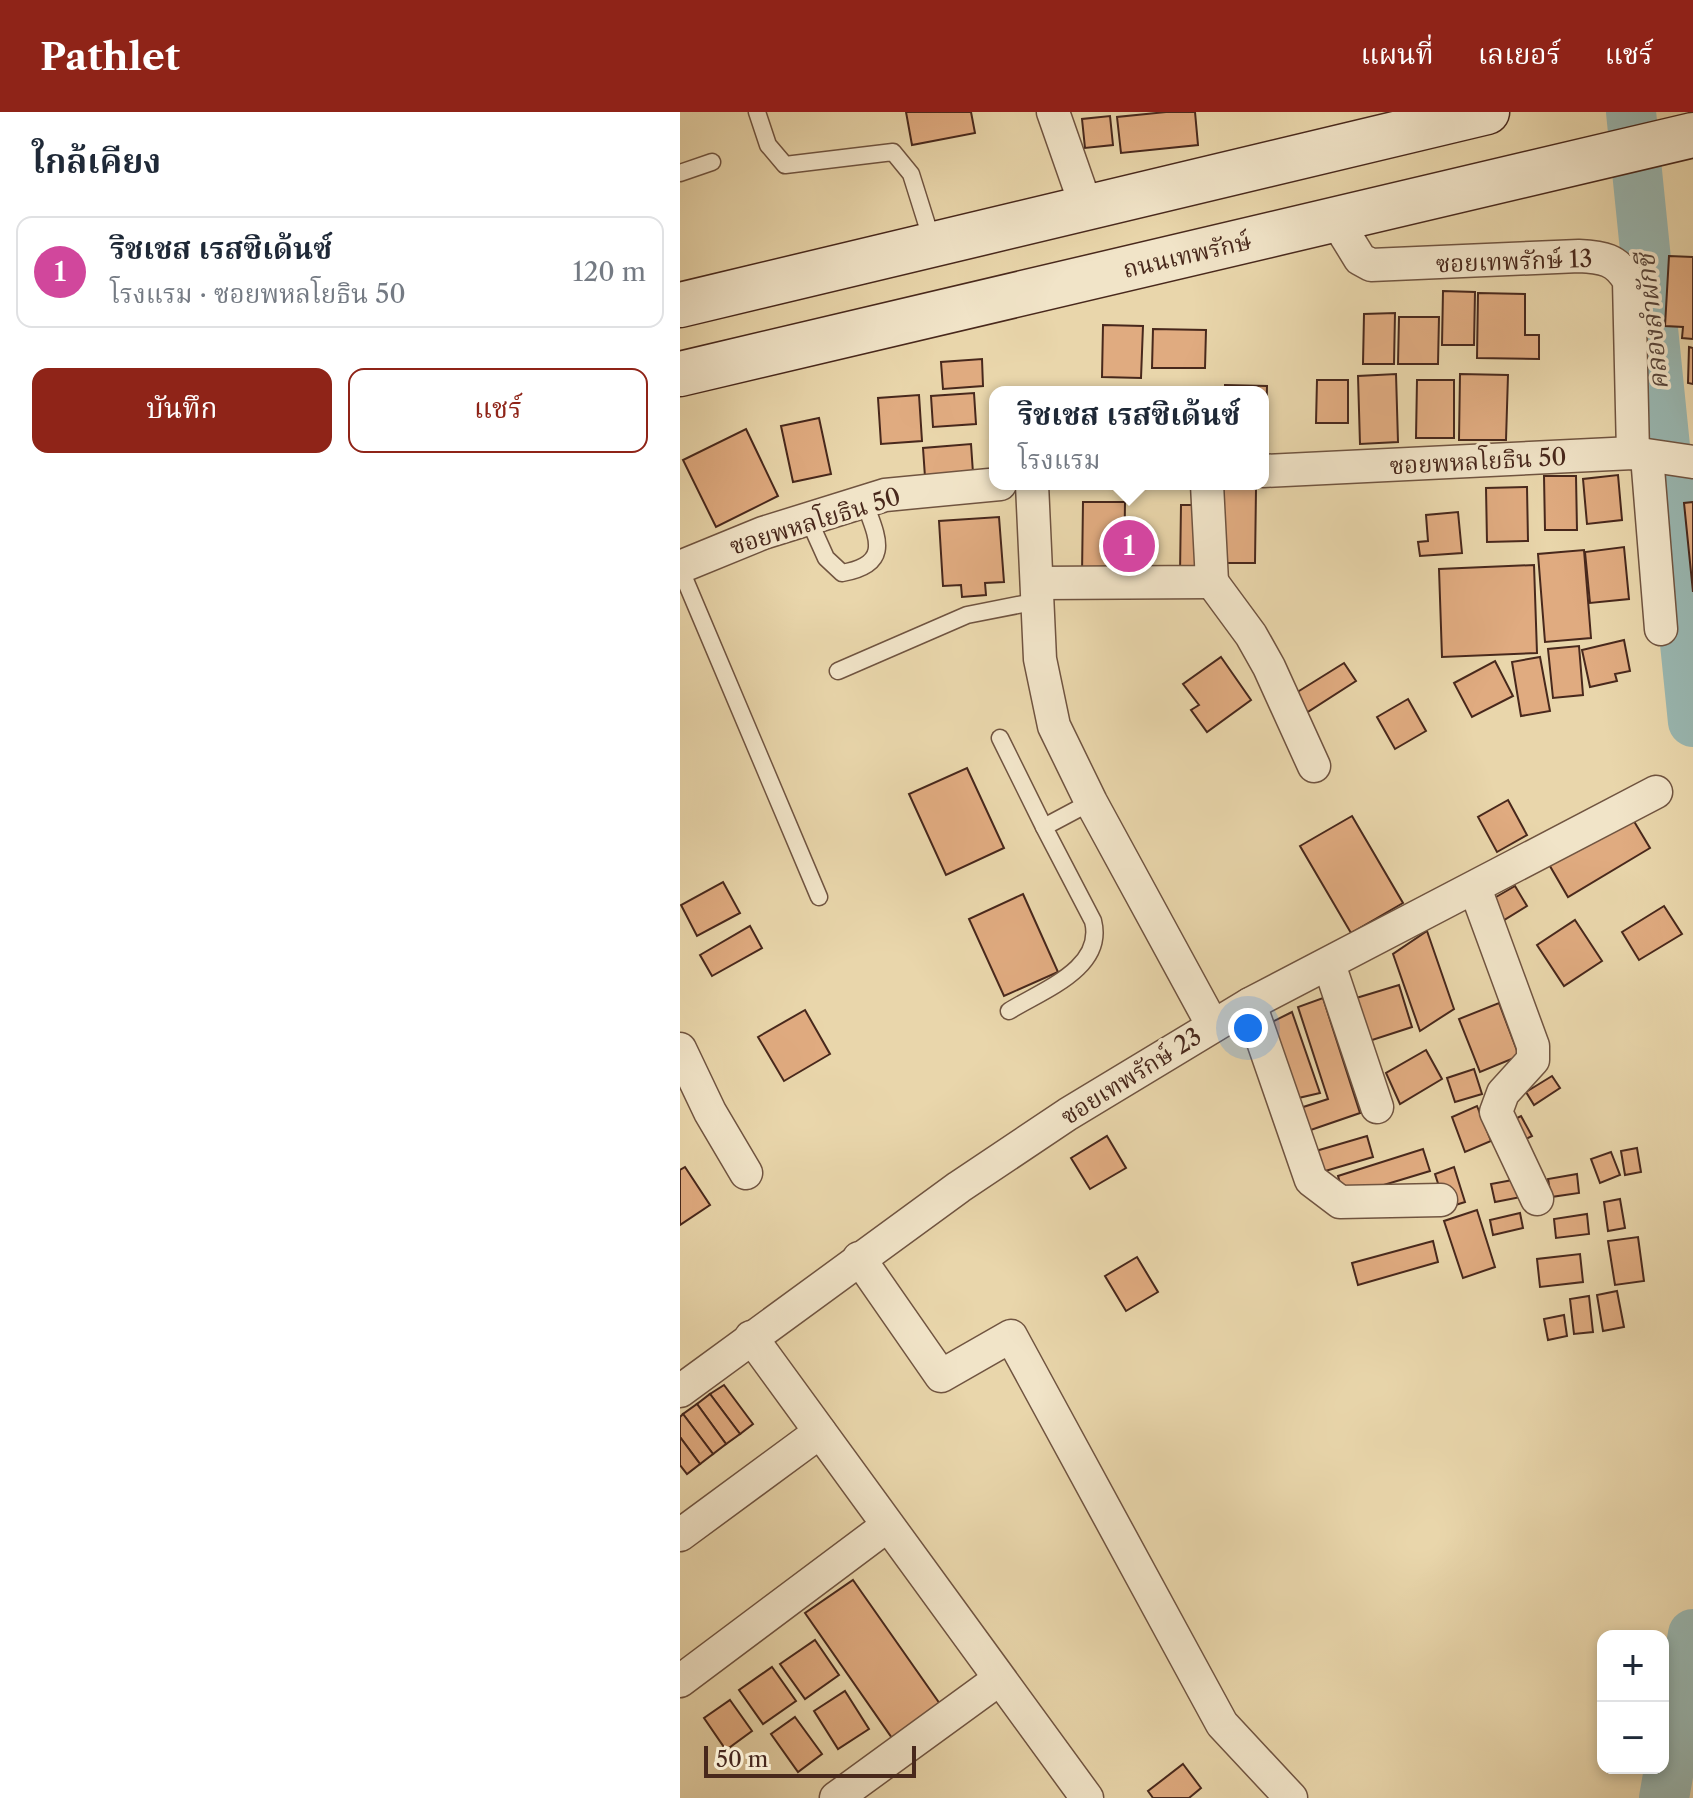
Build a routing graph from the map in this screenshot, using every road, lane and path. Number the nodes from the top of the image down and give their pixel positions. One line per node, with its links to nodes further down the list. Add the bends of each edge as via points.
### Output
1 (757, 112): 9 (lane, via 768,145 785,165 893,152 911,174)
2 (1053, 112): 7 (street)
3 (1487, 112): 7 (main road)
4 (1682, 138): 8 (main road, ถนนเทพรักษ์)
5 (712, 162): 6 (lane)
6 (680, 173)
7 (1087, 209): 9 (main road)
8 (1336, 220): 11 (main road, ถนนเทพรักษ์); 12 (street, ซอยเทพรักษ์ 13, via 1360,259 1371,265 1579,256 1614,262 1629,281)
9 (933, 246): 10 (main road)
10 (680, 305)
11 (680, 374)
12 (1645, 455): 13 (street, ซอยพหลโยธิน 50); 14 (street, ซอยพหลโยธิน 50); 23 (street)
13 (1693, 462)
14 (1269, 471)
15 (989, 485): 18 (street, ซอยพหลโยธิน 50, via 926,488)
16 (1032, 490): 22 (street)
17 (1207, 490): 21 (street)
18 (864, 501): 19 (street, ซอยพหลโยธิน 50); 19 (lane, via 878,551 858,571 833,568)
19 (808, 518): 20 (street, ซอยพหลโยธิน 50)
20 (680, 567): 31 (lane)
21 (1212, 582): 22 (street); 26 (street, via 1269,667)
22 (1037, 592): 24 (lane, via 967,615); 28 (street, via 1045,693 1054,726)
23 (1661, 629)
24 (838, 671)
25 (1000, 738): 29 (lane)
26 (1314, 766)
27 (1656, 792): 30 (street, ซอยเทพรักษ์ 23)
28 (1091, 802): 29 (lane); 35 (street)
29 (1044, 827): 34 (lane, via 1097,937 1081,966)
30 (1475, 888): 32 (street, ซอยเทพรักษ์ 23); 39 (street, via 1533,1046 1533,1060 1503,1093 1496,1112)
31 (819, 897)
32 (1329, 964): 33 (street, ซอยเทพรักษ์ 23); 37 (street)
33 (1250, 1004): 35 (street, ซอยเทพรักษ์ 23); 40 (street, via 1311,1180 1340,1202)
34 (1009, 1011)
35 (1213, 1026): 41 (street, ซอยเทพรักษ์ 23, via 1056,1122)
36 (680, 1049): 38 (street)
37 (1377, 1107)
38 (746, 1173)
39 (1537, 1199)
40 (1441, 1200)
41 (859, 1258): 42 (street, ซอยเทพรักษ์ 23); 51 (street, via 941,1376 1011,1336 1222,1724)
42 (751, 1337): 43 (street, ซอยเทพรักษ์ 23); 44 (street)
43 (680, 1391)
44 (820, 1432): 45 (street); 46 (street)
45 (887, 1526): 47 (street); 48 (street)
46 (680, 1535)
47 (998, 1680): 49 (street); 50 (street)
48 (680, 1681)
49 (836, 1798)
50 (1087, 1798)
51 (1291, 1798)

